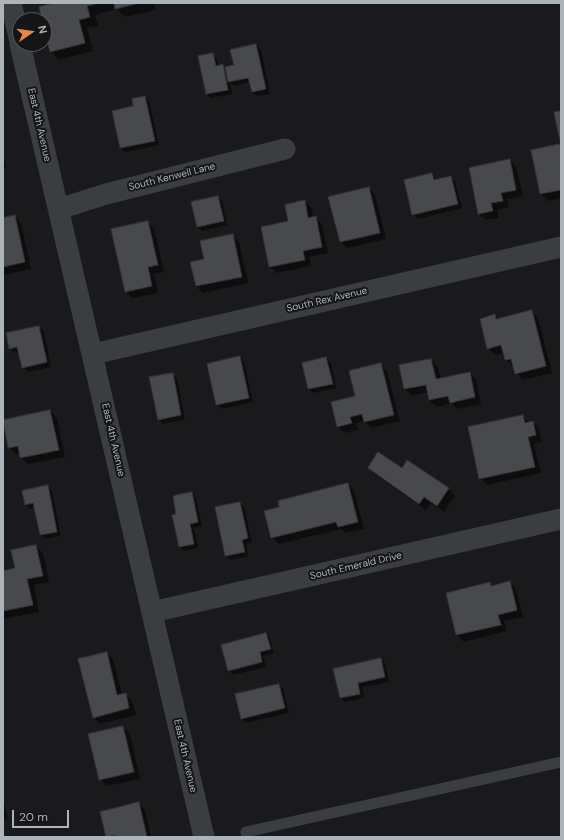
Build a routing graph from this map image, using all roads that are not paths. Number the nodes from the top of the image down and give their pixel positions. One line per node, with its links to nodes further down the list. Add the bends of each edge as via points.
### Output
1 (22, 52): 3 (street, East 4th Avenue)
2 (285, 149): 3 (street, South Kenwell Lane, via 106,194)
3 (59, 209): 5 (street, East 4th Avenue)
4 (561, 247): 5 (street, South Rex Avenue)
5 (93, 354): 7 (street, East 4th Avenue)
6 (561, 519): 7 (street, South Emerald Drive)
7 (152, 612): 9 (street, East 4th Avenue)
8 (561, 762): 10 (lane, via 246,832)
9 (204, 837)
10 (248, 837)

